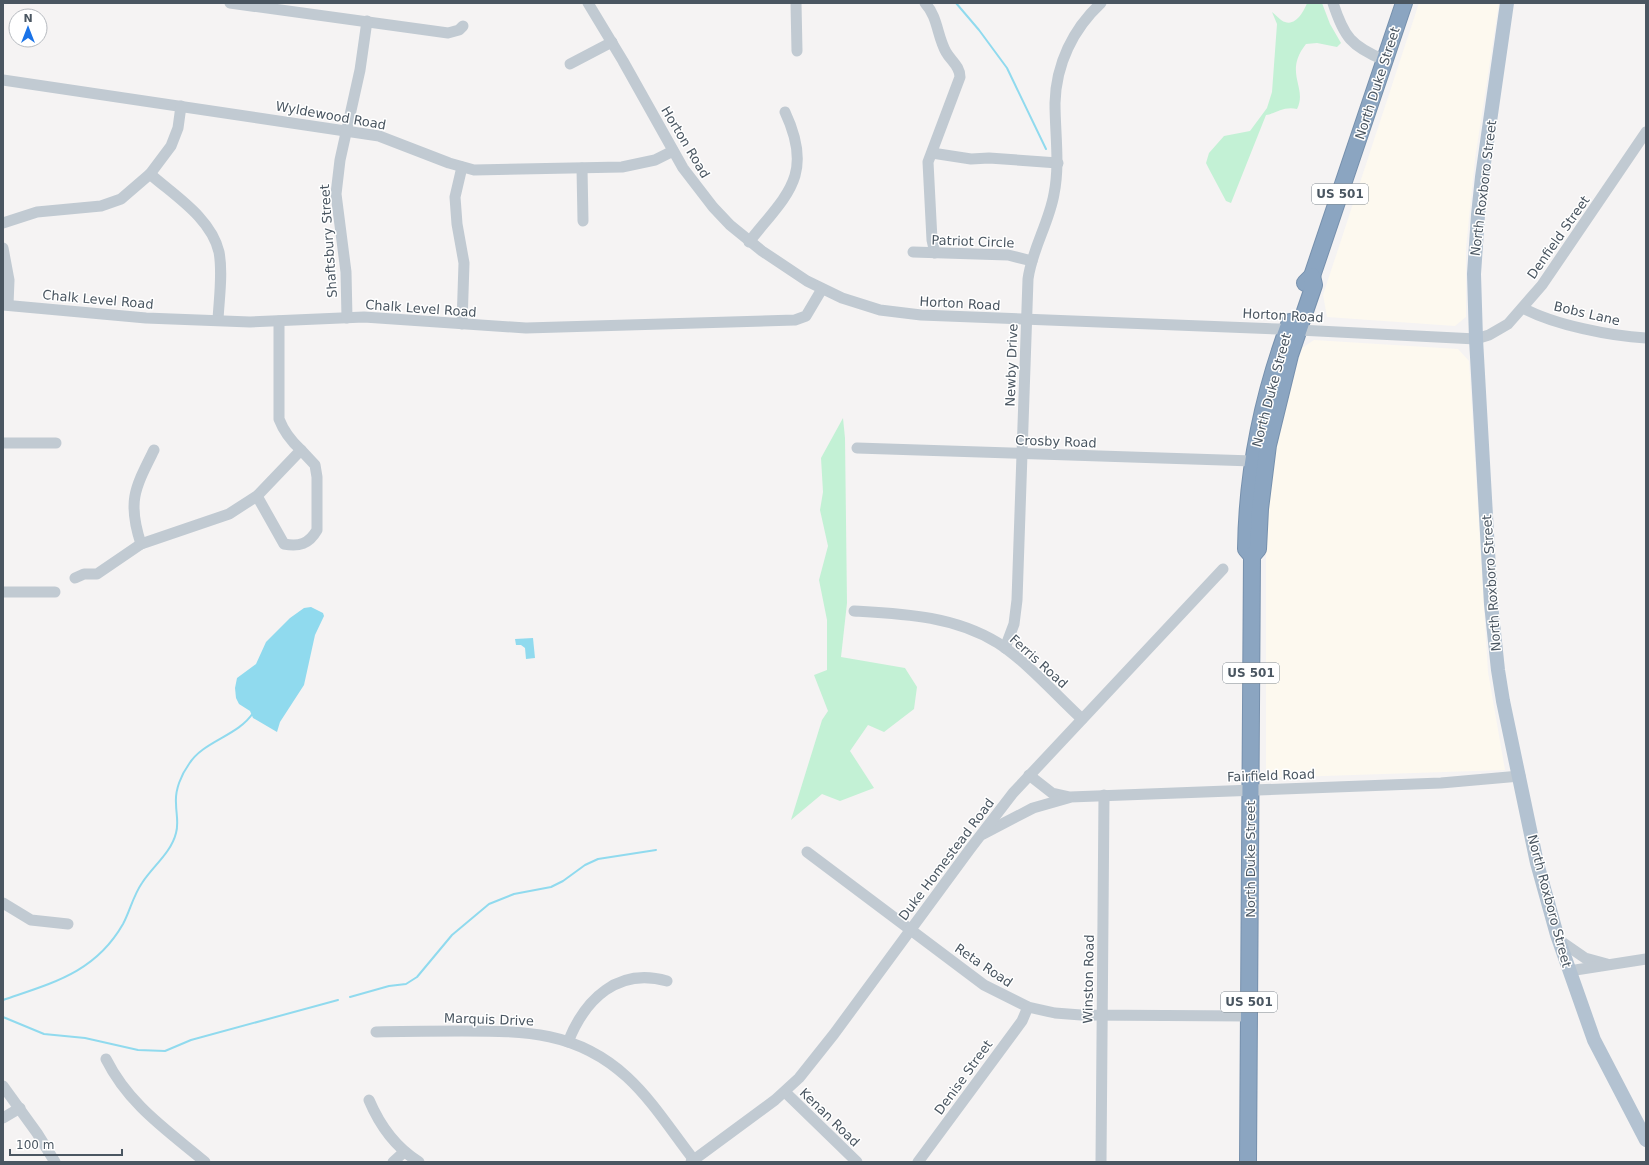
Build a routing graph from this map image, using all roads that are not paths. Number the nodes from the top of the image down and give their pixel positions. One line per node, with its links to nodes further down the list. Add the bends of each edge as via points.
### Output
1 (230, 3): 9 (street)
2 (588, 3): 12 (street, Horton Road)
3 (796, 3): 13 (street)
4 (925, 3): 22 (street, via 935,19 946,52 960,72)
5 (1333, 3): 14 (street, via 1337,17 1350,40 1368,53)
6 (1404, 3): 14 (highway, North Duke Street / US 501)
7 (1507, 3): 44 (main road, North Roxboro Street, via 1478,215 1474,274)
8 (1097, 4): 23 (street, Newby Drive, via 1074,36 1060,68 1055,104)
9 (293, 7): 10 (street)
10 (367, 21): 11 (street, via 448,33); 19 (street, Shaftsbury Street, via 360,70)
11 (463, 26)
12 (612, 42): 15 (street); 21 (street, Horton Road)
13 (797, 51)
14 (1384, 60): 42 (highway, North Duke Street / US 501, via 1312,276 1304,284)
15 (570, 64)
16 (3, 80): 17 (street, Wyldewood Road)
17 (181, 106): 19 (street, Wyldewood Road); 26 (street, via 174,140)
18 (785, 112): 29 (street, via 796,141 794,178 781,204)
19 (346, 130): 24 (street, Wyldewood Road, via 390,139); 37 (street, Shaftsbury Street, via 336,194 346,272)
20 (1646, 132): 36 (street, Denfield Street, via 1560,260)
21 (673, 151): 25 (street, Wyldewood Road, via 655,160 622,167); 29 (street, Horton Road, via 692,182)
22 (932, 153): 23 (street, via 971,159); 32 (street, via 927,167)
23 (1058, 163): 33 (street, Newby Drive, via 1054,196)
24 (462, 167): 25 (street, Wyldewood Road, via 480,171); 41 (street, via 455,197 464,263)
25 (582, 168): 27 (street)
26 (150, 174): 28 (street, via 128,194 108,205 42,211); 38 (street, via 203,221 214,239 220,263)
27 (583, 221)
28 (3, 224)
29 (749, 242): 34 (street, Horton Road)
30 (3, 248): 35 (street, via 9,280)
31 (913, 252): 32 (street, Patriot Circle)
32 (935, 253): 33 (street, Patriot Circle, via 1008,255)
33 (1032, 261): 39 (street, Newby Drive, via 1028,279)
34 (822, 289): 39 (street, Horton Road, via 860,304 899,313); 41 (street, Chalk Level Road, via 806,316 795,320 526,328)
35 (6, 305): 38 (street, Chalk Level Road, via 146,318)
36 (1523, 308): 43 (street, Bobs Lane, via 1582,328); 44 (street, Denfield Street, via 1502,328)
37 (347, 318): 40 (street, Chalk Level Road); 41 (street, Chalk Level Road, via 387,318)
38 (218, 320): 40 (street, Chalk Level Road)
39 (1026, 320): 42 (street, Horton Road); 50 (street, Newby Drive)
40 (279, 321): 49 (street, via 279,419 282,428)
41 (462, 324)
42 (1293, 329): 44 (street, Horton Road); 51 (highway, North Duke Street / US 501, via 1259,425); 54 (highway, North Duke Street / US 501, via 1268,446 1258,549)
43 (1646, 338)
44 (1476, 340): 63 (main road, North Roxboro Street, via 1495,641 1502,700)
45 (3, 443): 46 (street)
46 (56, 443)
47 (857, 448): 50 (street, Crosby Road)
48 (154, 450): 53 (street, via 137,484 133,505 134,522)
49 (301, 450): 52 (street); 52 (street, via 314,464 317,477 317,530 308,543 284,544)
50 (1022, 454): 51 (street, Crosby Road); 60 (street, Newby Drive, via 1017,610)
51 (1253, 461): 54 (highway, North Duke Street / US 501, via 1246,542 1246,549)
52 (257, 496): 53 (street, via 229,514)
53 (141, 544): 56 (street, via 97,574 84,574)
54 (1252, 556): 64 (highway, North Duke Street / US 501)
55 (1223, 569): 61 (street, Duke Homestead Road)
56 (75, 578)
57 (3, 592): 58 (street)
58 (55, 592)
59 (854, 611): 60 (street, Ferris Road, via 928,616 960,625)
60 (1005, 648): 61 (street, Ferris Road)
61 (1082, 719): 62 (street, Duke Homestead Road)
62 (1029, 776): 66 (street, Fairfield Road, via 1052,793); 67 (street, Duke Homestead Road)
63 (1520, 776): 64 (street, Fairfield Road, via 1441,783); 72 (main road, North Roxboro Street, via 1537,862)
64 (1251, 789): 65 (street, Fairfield Road); 79 (highway, North Duke Street / US 501)
65 (1104, 795): 66 (street, Fairfield Road); 78 (street, Winston Road)
66 (1070, 797): 67 (street, via 1033,808)
67 (979, 836): 71 (street, Duke Homestead Road)
68 (808, 852): 71 (street, Reta Road)
69 (3, 903): 70 (street, via 31,920)
70 (68, 924)
71 (910, 930): 77 (street, Reta Road, via 984,985); 84 (street, Duke Homestead Road, via 834,1034)
72 (1559, 940): 74 (street, via 1585,958); 75 (main road, North Roxboro Street)
73 (1646, 959): 74 (street)
74 (1614, 965): 75 (street)
75 (1569, 971): 88 (main road, North Roxboro Street, via 1594,1040)
76 (666, 981): 81 (street, via 649,977 636,978 608,988 585,1008)
77 (1028, 1007): 78 (street, Reta Road, via 1055,1013); 96 (street, Denise Street, via 1022,1021)
78 (1102, 1016): 79 (street, Reta Road); 97 (street, Winston Road)
79 (1249, 1016): 98 (highway, North Duke Street / US 501)
80 (376, 1032): 81 (street, Marquis Drive, via 524,1032)
81 (568, 1042): 90 (street, Marquis Drive, via 596,1055 626,1077 643,1094)
82 (106, 1059): 92 (street, via 132,1100)
83 (3, 1086): 86 (street)
84 (785, 1092): 90 (street, Duke Homestead Road); 95 (street, Kenan Road)
85 (370, 1100): 89 (street, via 381,1125)
86 (20, 1108): 87 (street); 91 (street)
87 (3, 1118)
88 (1646, 1140)
89 (404, 1152): 93 (street); 94 (street)
90 (692, 1161)
91 (55, 1162)
92 (205, 1162)
93 (393, 1162)
94 (419, 1162)
95 (857, 1162)
96 (918, 1162)
97 (1100, 1162)
98 (1248, 1162)

